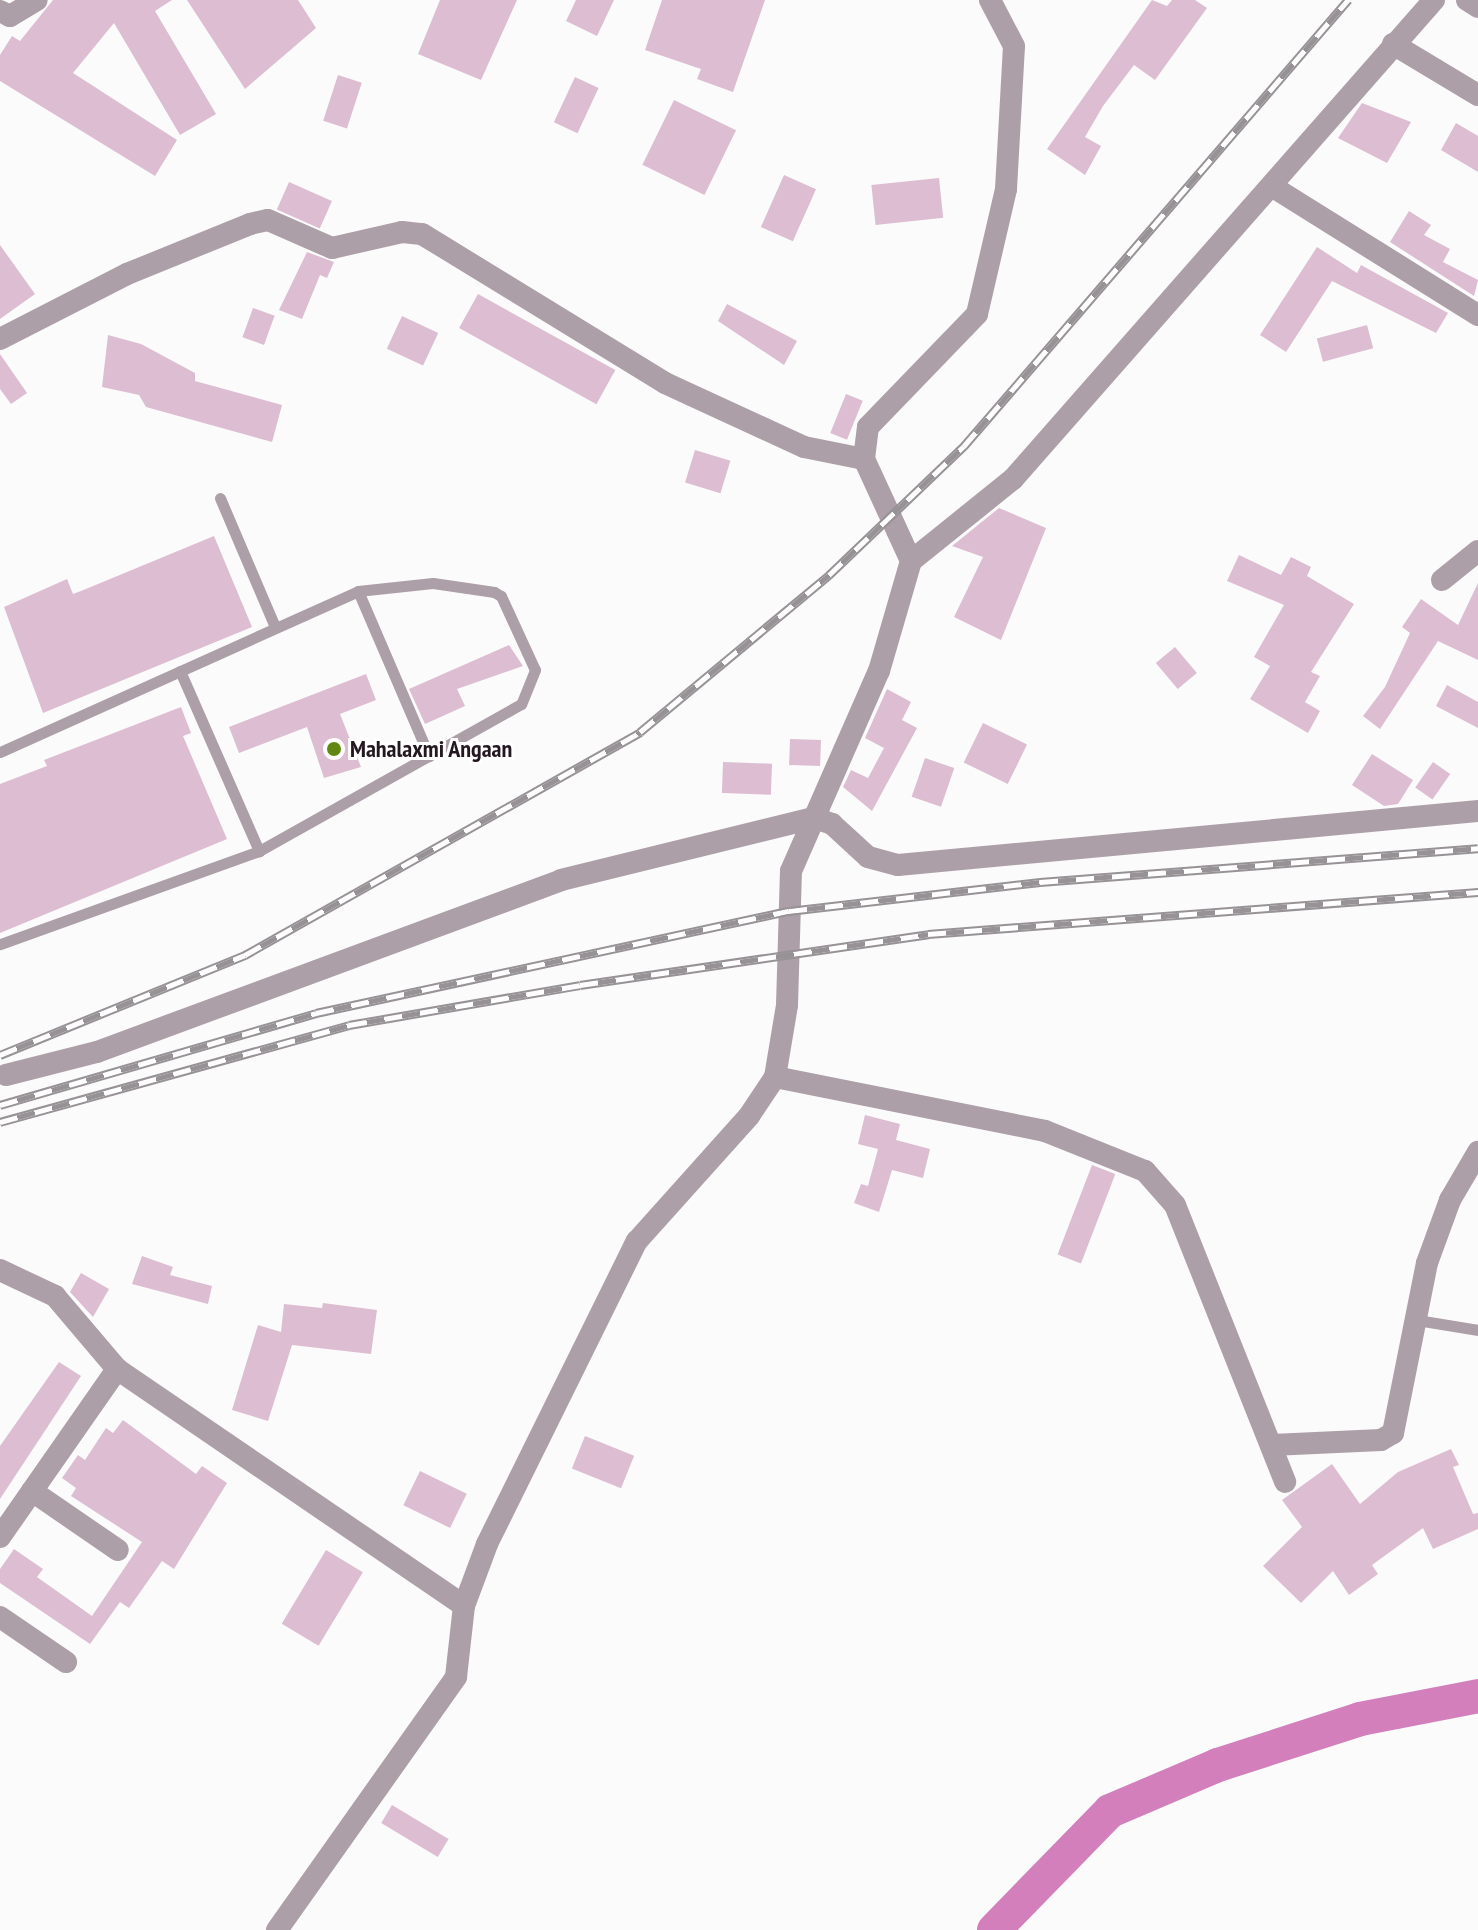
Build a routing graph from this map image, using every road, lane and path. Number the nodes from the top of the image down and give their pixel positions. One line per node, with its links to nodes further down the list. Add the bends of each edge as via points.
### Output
1 (37, 0): 6 (street, via 10,16)
2 (990, 0): 12 (street, via 1014,46 1014,87 1006,189 977,314 868,427)
3 (1434, 0): 7 (street)
4 (1467, 0): 5 (street)
5 (1478, 7)
6 (0, 11)
7 (1393, 44): 8 (street); 9 (street)
8 (1478, 95)
9 (1273, 187): 10 (street); 15 (street, via 1013,479)
10 (1478, 315)
11 (0, 339): 12 (street, via 127,274 250,224 268,220 332,248 412,233 665,383 804,447)
12 (864, 459): 15 (street)
13 (220, 498): 18 (lane)
14 (1478, 551): 16 (street)
15 (911, 561): 23 (street, via 879,671)
16 (1442, 580)
17 (358, 591): 18 (lane); 21 (lane); 21 (lane, via 433,583 494,592 501,596 535,670 521,704)
18 (275, 627): 19 (lane)
19 (180, 671): 20 (lane); 24 (lane)
20 (0, 752)
21 (429, 756): 24 (lane)
22 (1478, 811): 23 (street, via 898,865 868,857 832,824)
23 (814, 818): 26 (street, via 561,880 97,1052); 27 (street, via 791,871 787,1005)
24 (259, 851): 25 (lane)
25 (0, 944)
26 (6, 1075)
27 (775, 1077): 33 (street, via 1045,1131 1145,1171 1175,1205); 38 (street, via 637,1241 487,1544)
28 (1478, 1152): 30 (street, via 1438,1227)
29 (0, 1270): 32 (street, via 55,1296)
30 (1417, 1320): 31 (lane); 33 (street, via 1393,1433 1381,1440)
31 (1478, 1330)
32 (117, 1369): 35 (street); 38 (street)
33 (1272, 1445): 34 (street)
34 (1285, 1482)
35 (32, 1491): 36 (street); 37 (street)
36 (0, 1537)
37 (118, 1550)
38 (464, 1606): 41 (street, via 456,1677)
39 (0, 1617): 40 (street)
40 (66, 1662)
41 (277, 1930)

